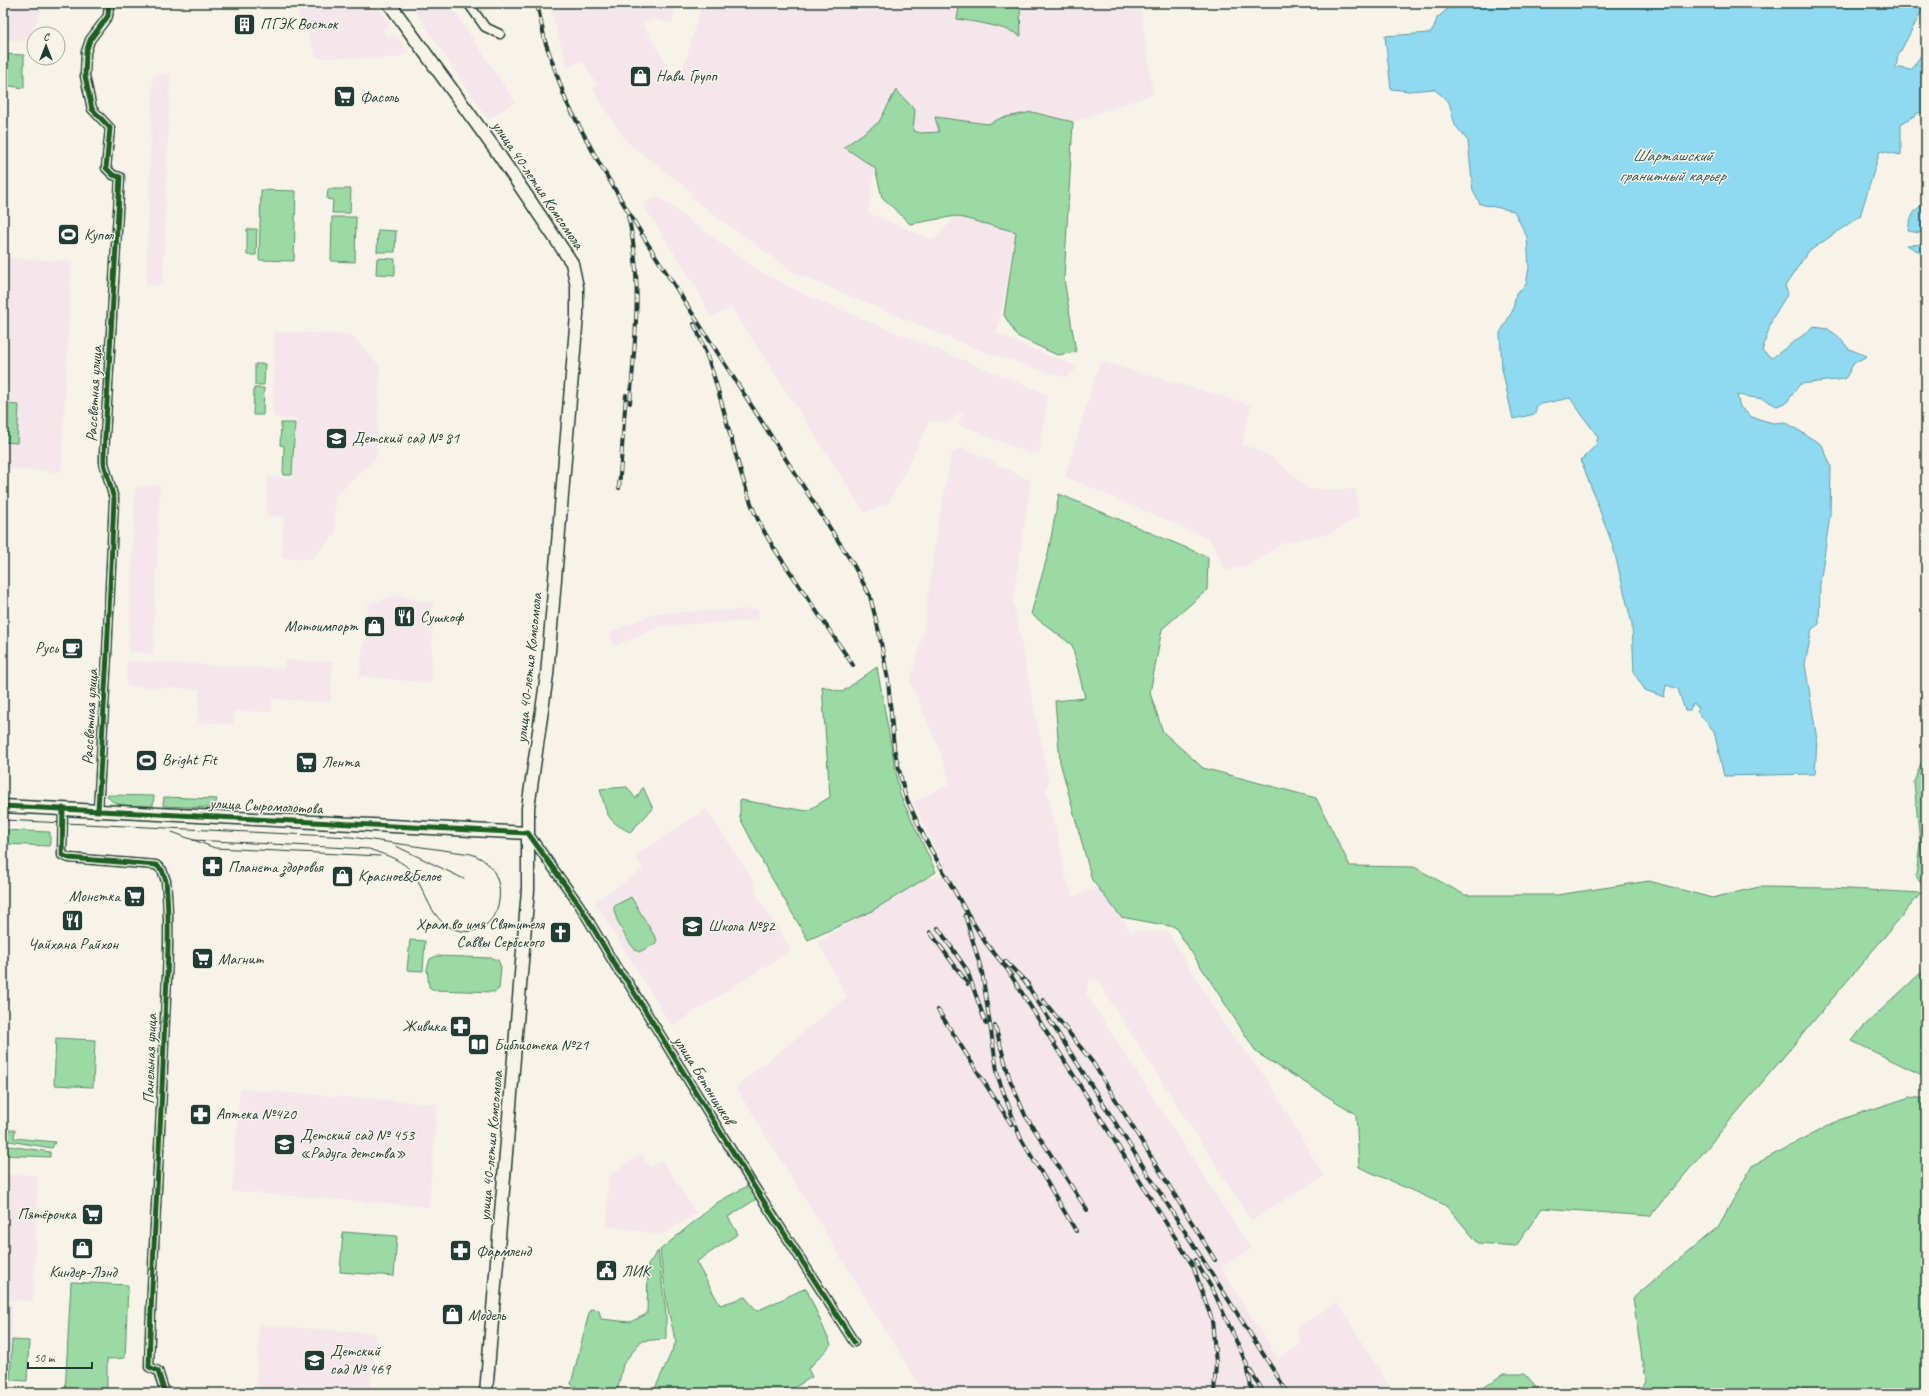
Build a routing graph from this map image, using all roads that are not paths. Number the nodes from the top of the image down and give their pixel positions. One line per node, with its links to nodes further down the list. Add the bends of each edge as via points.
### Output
1 (109, 3): 7 (street, Рассветная улица, via 108,16 90,40 86,52 85,76 92,109 110,128 106,168 113,176 120,177 104,454 114,499)
2 (389, 3): 8 (main road, улица 40-летия Комсомола, via 490,142 572,263 577,287 577,315 547,675 528,808)
3 (468, 3): 4 (street, via 485,27)
4 (500, 34)
5 (3, 806): 6 (main road, улица Сыромолотова)
6 (62, 808): 7 (main road, улица Сыромолотова); 10 (street, Панельная улица, via 62,855 69,858 156,865 162,870 166,881 167,957 149,1367 158,1371)
7 (98, 810): 8 (main road, улица Сыромолотова)
8 (528, 833): 9 (street, улица Бетонщиков, via 580,906); 11 (main road, улица 40-летия Комсомола, via 527,904)
9 (854, 1342)
10 (165, 1393)
11 (486, 1393)

